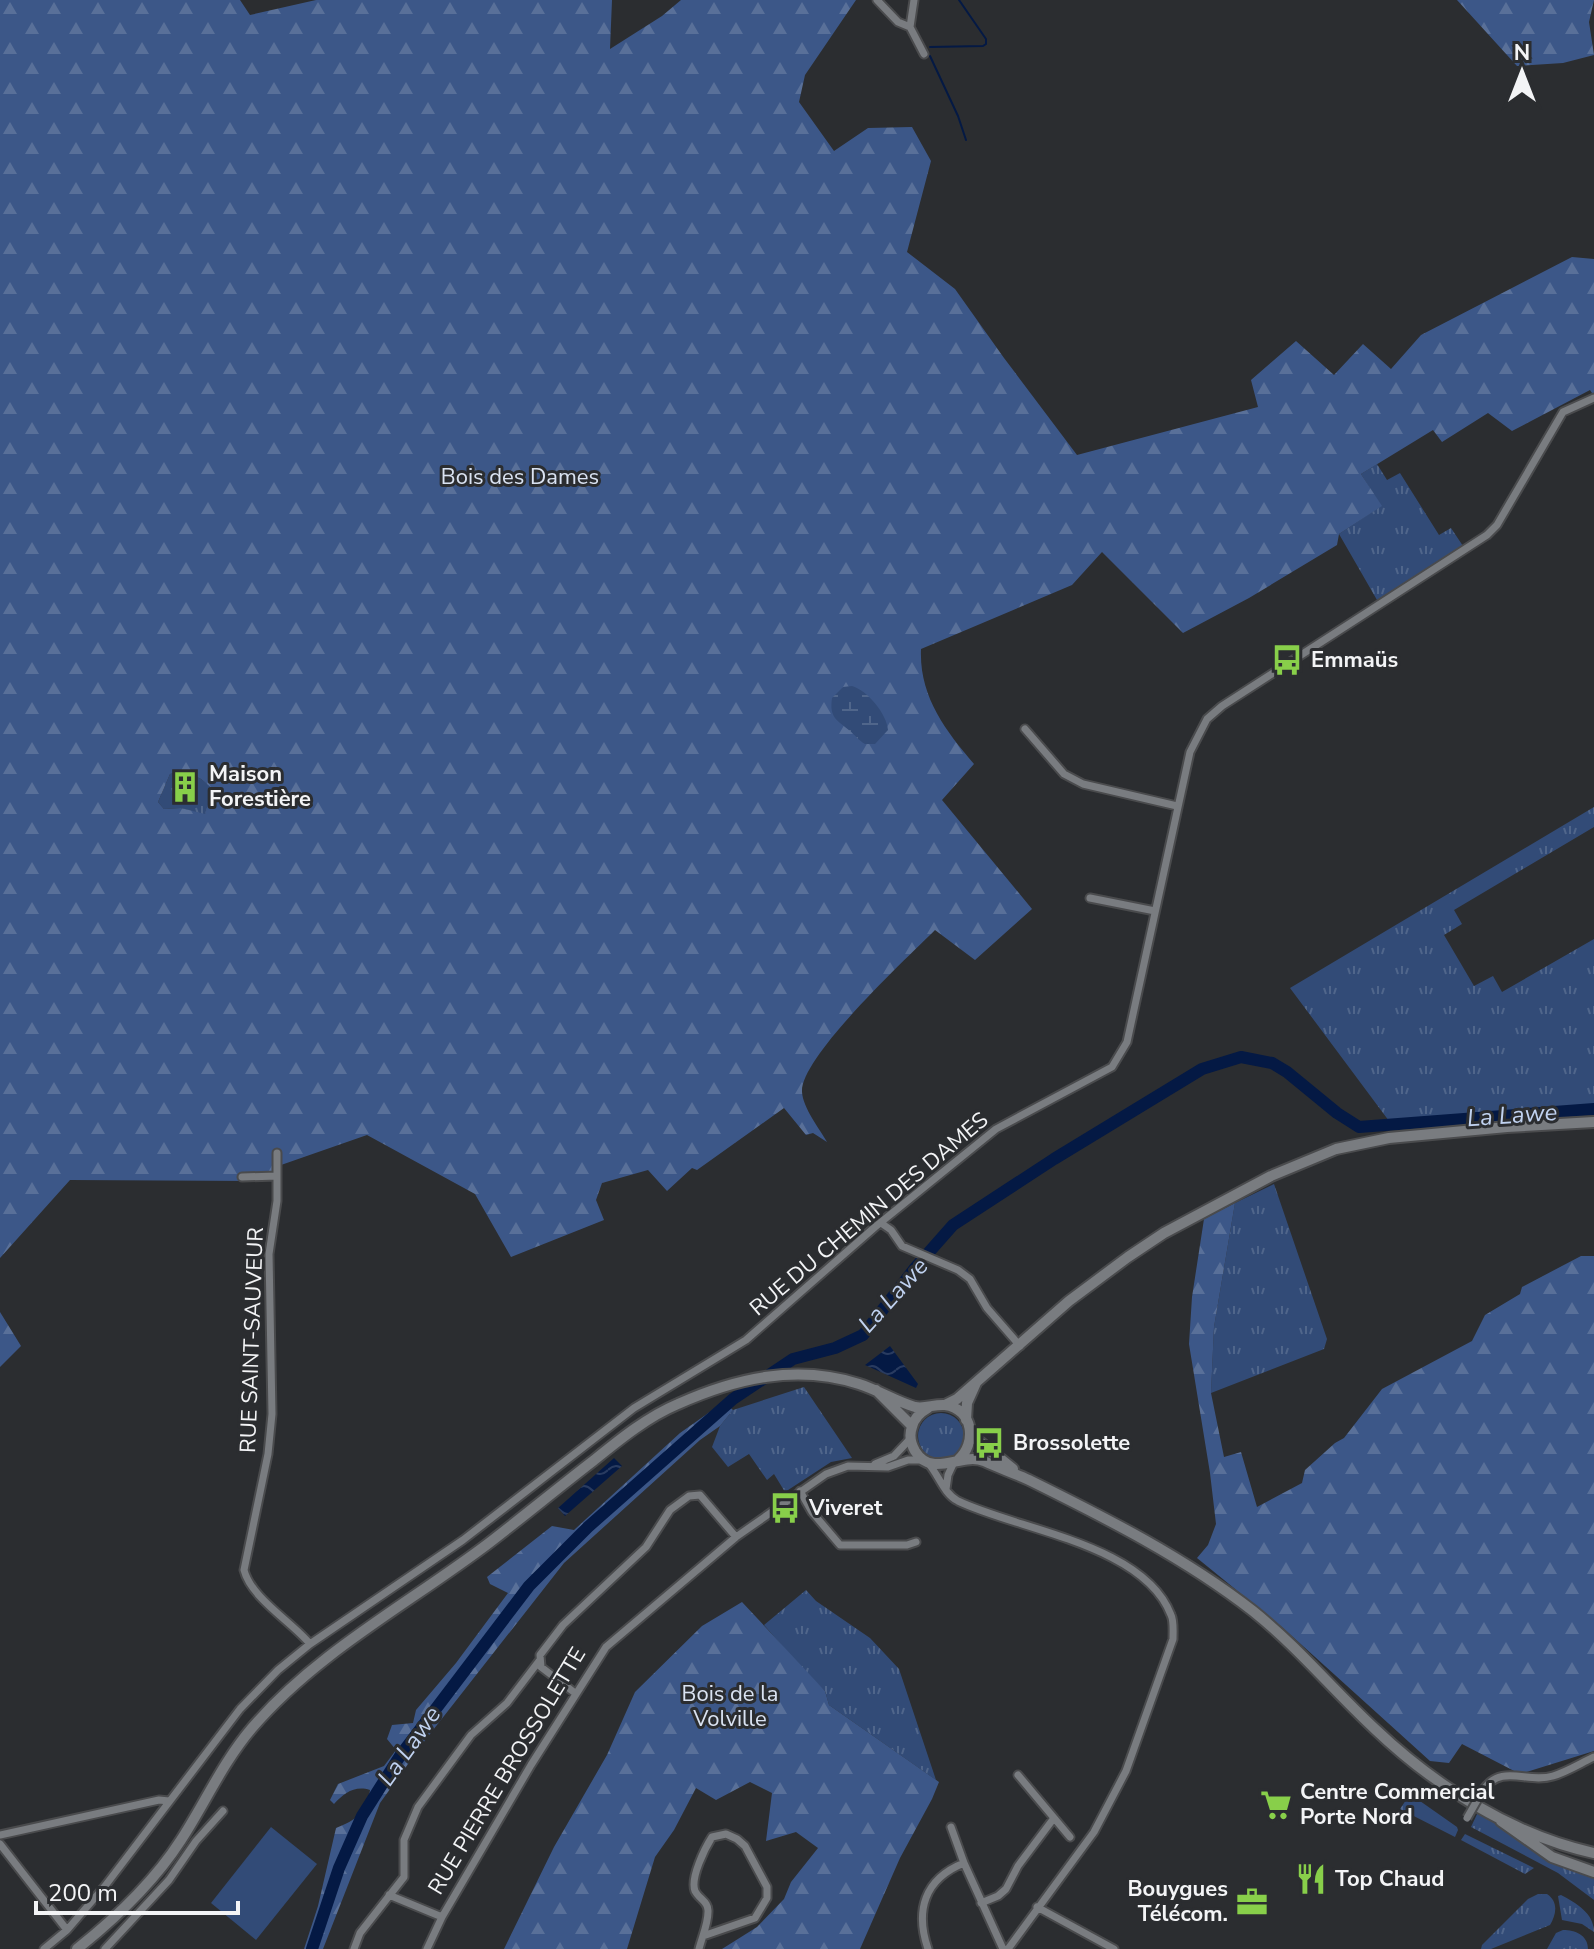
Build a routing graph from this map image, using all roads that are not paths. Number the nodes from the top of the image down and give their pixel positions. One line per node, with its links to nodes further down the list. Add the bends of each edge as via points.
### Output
1 (877, 0): 3 (street)
2 (914, 0): 3 (street)
3 (910, 27): 4 (street)
4 (924, 54)
5 (1594, 398): 7 (street, RUE DU CHEMIN DES DAMES, via 1563,412 1487,535 1207,719 1190,752)
6 (1025, 729): 7 (street, via 1064,774 1083,784)
7 (1177, 806): 9 (street, RUE DU CHEMIN DES DAMES)
8 (1090, 898): 9 (street)
9 (1155, 911): 14 (street, RUE DU CHEMIN DES DAMES, via 1127,1042 1112,1067 996,1129)
10 (1594, 1122): 15 (main road, via 1410,1135 1336,1149 1271,1176 1164,1233 1069,1301)
11 (277, 1153): 12 (street, RUE SAINT-SAUVEUR)
12 (277, 1176): 13 (street); 32 (street, RUE SAINT-SAUVEUR, via 269,1254 272,1414 244,1570 264,1599)
13 (242, 1177)
14 (881, 1223): 15 (street, via 902,1246 970,1279); 32 (street, RUE DU CHEMIN DES DAMES, via 746,1340 634,1408 463,1540)
15 (1020, 1346): 16 (main road)
16 (977, 1382): 18 (main road); 20 (main road)
17 (876, 1390): 19 (main road); 21 (main road); 57 (main road, via 839,1379 759,1377 674,1405 643,1424 302,1679 229,1759 165,1862 116,1917)
18 (945, 1405): 19 (main road); 20 (main road)
19 (928, 1408): 21 (main road)
20 (966, 1420): 22 (main road)
21 (912, 1426): 23 (main road)
22 (971, 1435): 24 (main road); 27 (main road)
23 (911, 1438): 25 (main road); 26 (street, RUE PIERRE BROSSOLETTE, via 894,1456)
24 (956, 1461): 25 (main road); 27 (main road, via 975,1457); 28 (street)
25 (926, 1462): 26 (street, RUE PIERRE BROSSOLETTE); 28 (street)
26 (869, 1466): 29 (street, RUE PIERRE BROSSOLETTE, via 836,1469)
27 (1024, 1477): 39 (main road, via 1171,1555 1251,1610 1429,1775)
28 (946, 1489): 51 (street, via 957,1500 1092,1548 1138,1575 1159,1594 1172,1617 1173,1639 1126,1771 1094,1832)
29 (800, 1491): 30 (street, RUE PIERRE BROSSOLETTE); 31 (street, via 840,1545)
30 (736, 1537): 33 (street, via 704,1498 689,1496 670,1510 646,1547 563,1625); 34 (street, RUE PIERRE BROSSOLETTE, via 606,1647)
31 (916, 1542)
32 (310, 1644): 37 (street, RUE DU CHEMIN DES DAMES, via 253,1693)
33 (539, 1661): 34 (street); 49 (street, via 507,1703 471,1735 418,1807 404,1840 405,1871)
34 (575, 1693): 52 (street, RUE PIERRE BROSSOLETTE)
35 (1594, 1757): 41 (street, bridge, via 1553,1776 1491,1780)
36 (1018, 1775): 40 (street)
37 (169, 1801): 43 (street); 53 (street, RUE DU CHEMIN DES DAMES)
38 (223, 1811): 58 (street)
39 (1497, 1816): 46 (main road); 48 (main road, via 1552,1857)
40 (1054, 1818): 44 (street); 50 (street, via 1006,1889)
41 (1467, 1818)
42 (951, 1827): 47 (street)
43 (0, 1835)
44 (1070, 1837)
45 (0, 1844): 53 (street)
46 (1594, 1853)
47 (964, 1863): 50 (street); 62 (street, via 940,1877 926,1898 922,1923)
48 (1594, 1872)
49 (389, 1895): 52 (street); 59 (street)
50 (981, 1903): 63 (street)
51 (1037, 1907): 55 (street); 63 (street)
52 (442, 1917): 60 (street, RUE PIERRE BROSSOLETTE)
53 (67, 1930): 56 (street, RUE DU CHEMIN DES DAMES)
54 (703, 1936): 54 (street, via 708,1906 694,1885 712,1837 726,1834 751,1855 767,1898 755,1918); 61 (street)
55 (1108, 1948)
56 (44, 1949)
57 (77, 1949)
58 (105, 1949)
59 (354, 1949)
60 (427, 1949)
61 (699, 1949)
62 (928, 1949)
63 (1005, 1949)

